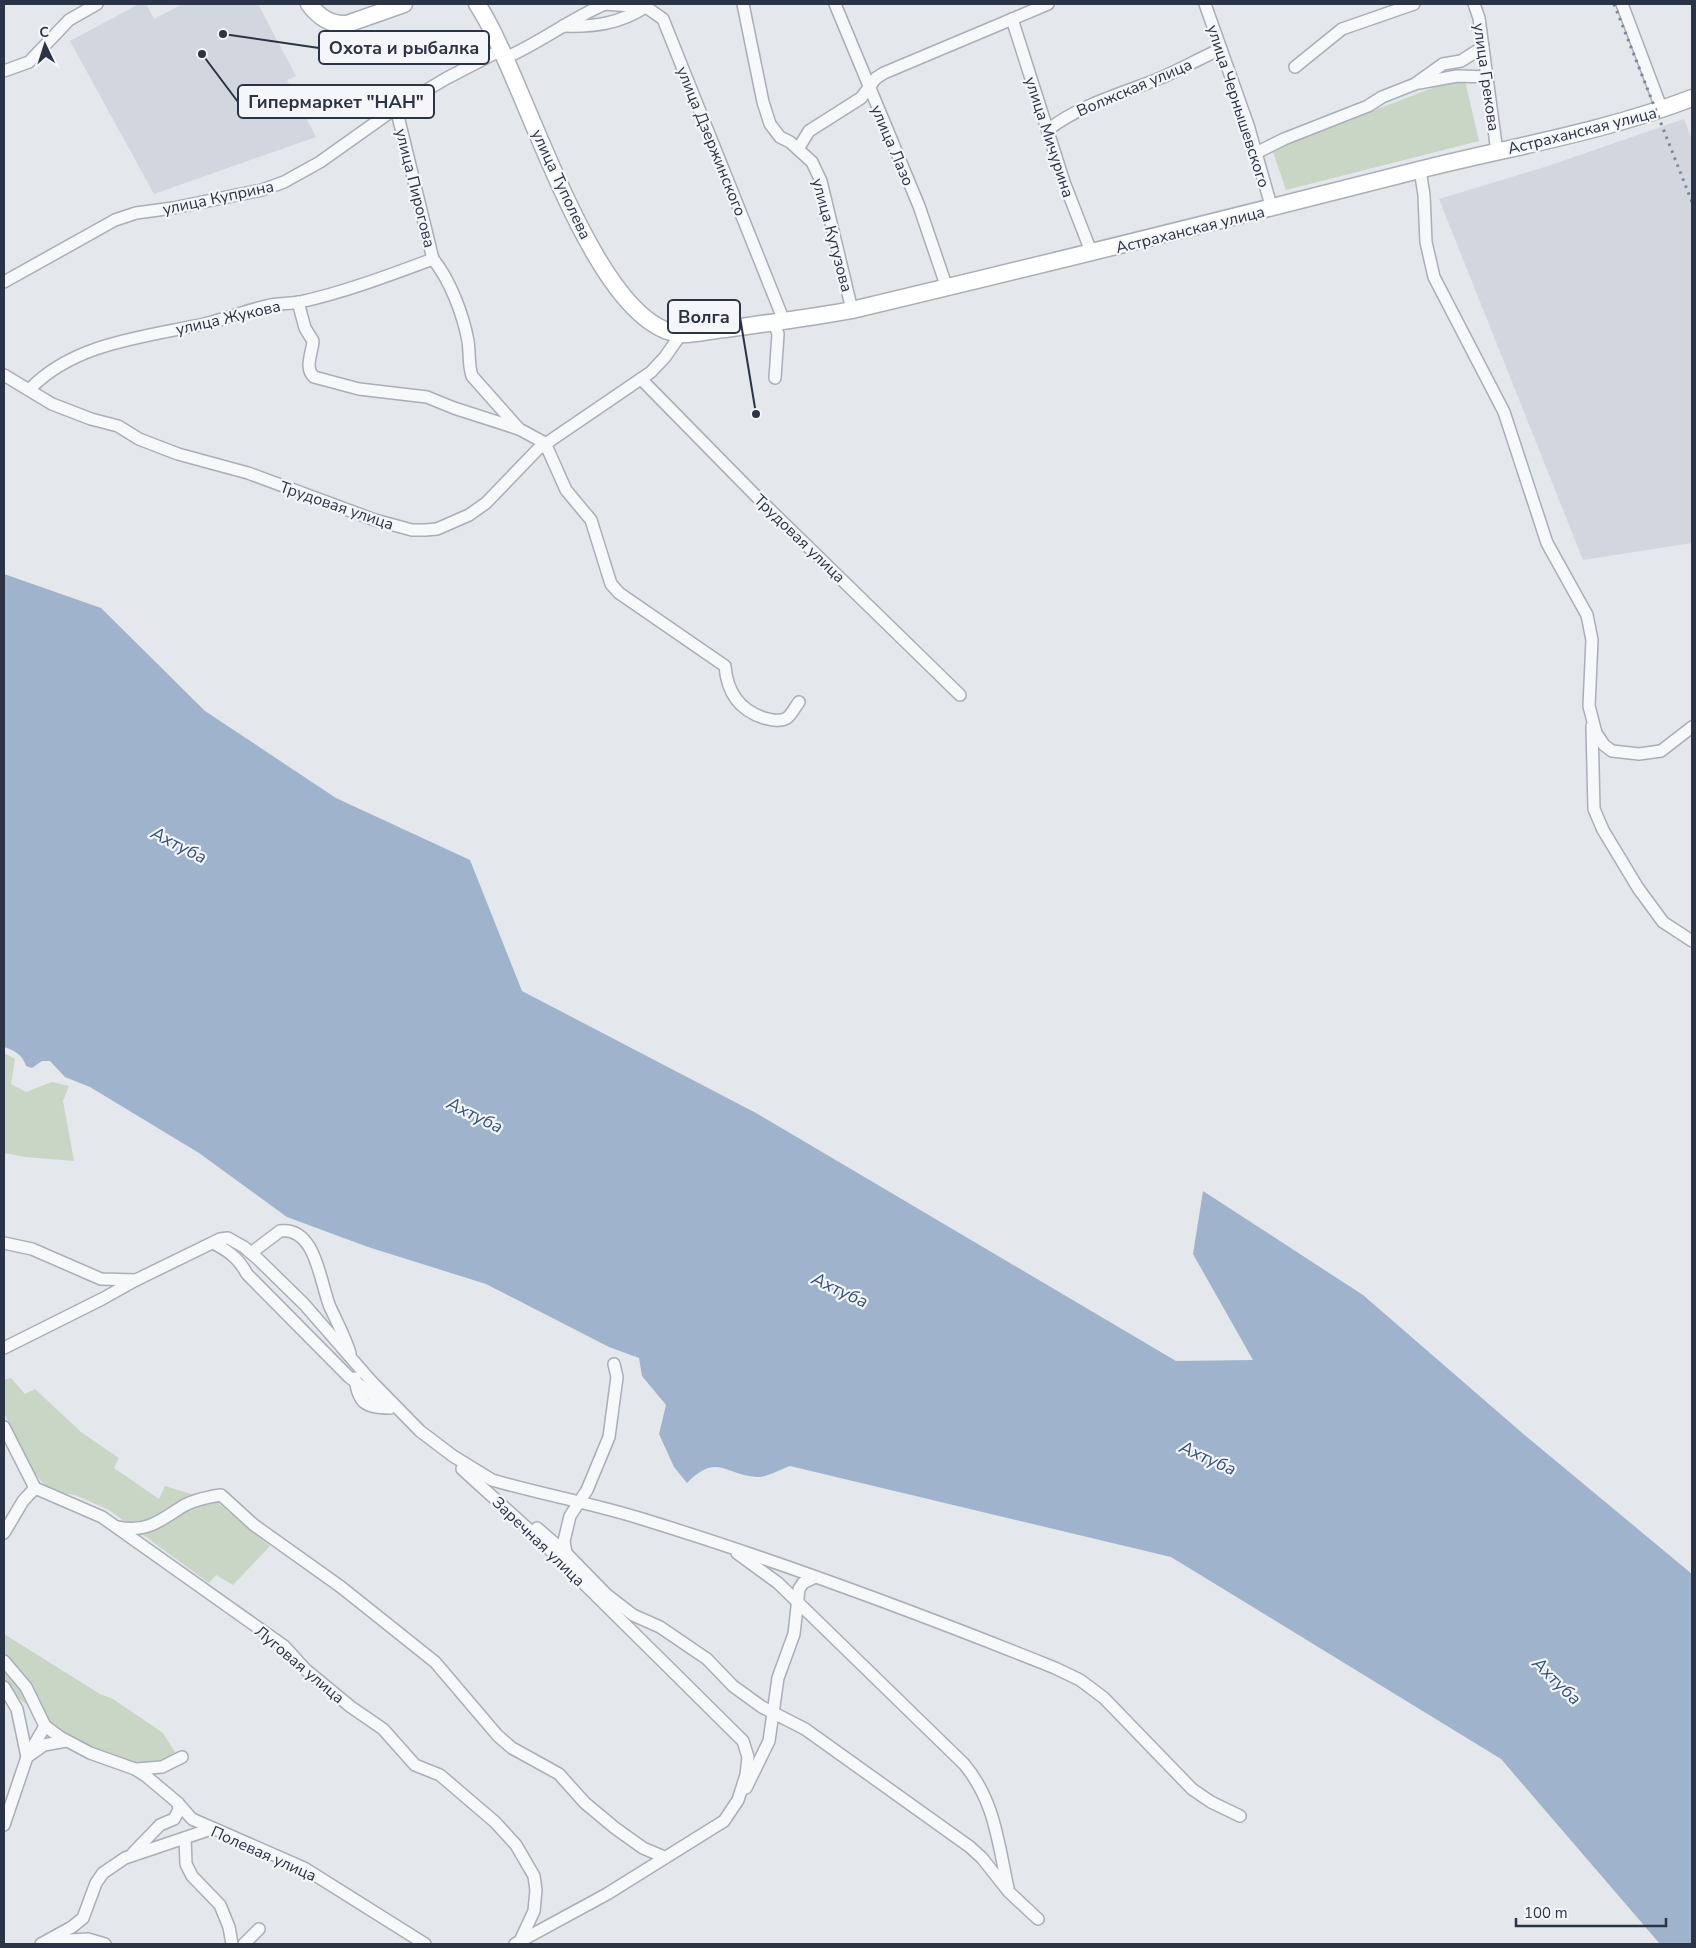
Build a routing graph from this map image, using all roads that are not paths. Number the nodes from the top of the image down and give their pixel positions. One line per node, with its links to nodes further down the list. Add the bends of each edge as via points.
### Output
1 (97, 4): 20 (street, via 69,20 29,62)
2 (309, 4): 3 (main road, via 320,16 339,25)
3 (404, 4)
4 (477, 4): 18 (main road, улица Туполева)
5 (604, 4): 13 (street); 15 (street, улица Куприна)
6 (743, 4): 28 (street, улица Кутузова, via 770,124 780,137)
7 (836, 4): 23 (street, улица Лазо)
8 (1048, 4): 14 (street)
9 (1205, 4): 17 (street, улица Чернышевского)
10 (1414, 4): 19 (street, via 1342,29)
11 (1474, 4): 16 (street, улица Грекова)
12 (1622, 4): 26 (street)
13 (648, 5): 15 (street, улица Куприна, via 601,26); 39 (street, улица Дзержинского, via 663,19)
14 (1012, 19): 23 (street, via 884,73); 27 (street, улица Мичурина)
15 (563, 26): 18 (street, улица Куприна)
16 (1483, 47): 21 (street, улица Грекова); 22 (street, via 1461,61 1443,64)
17 (1222, 50): 27 (street, Волжская улица, via 1090,105); 30 (street, улица Чернышевского)
18 (503, 54): 25 (street, улица Куприна, via 447,78); 40 (main road, улица Туполева, via 561,190 617,288 654,326)
19 (1295, 67)
20 (4, 70)
21 (1488, 77): 22 (street, via 1457,76); 29 (street, улица Грекова)
22 (1415, 84): 30 (street)
23 (868, 89): 28 (street, via 861,98 809,131); 36 (street, улица Лазо, via 919,206)
24 (1692, 98): 26 (main road, Астраханская улица)
25 (396, 108): 34 (street, улица Пирогова); 35 (street, улица Куприна, via 320,162 284,182 262,190 136,213 115,220)
26 (1662, 110): 29 (main road, Астраханская улица)
27 (1049, 129): 33 (street, улица Мичурина, via 1064,182)
28 (798, 149): 38 (street, улица Кутузова, via 812,162 821,180)
29 (1497, 152): 31 (main road, Астраханская улица)
30 (1256, 153): 32 (street, улица Чернышевского)
31 (1420, 170): 32 (main road, Астраханская улица); 49 (street, via 1426,242 1434,277 1504,412 1547,543 1588,615 1592,640 1588,706)
32 (1272, 209): 33 (main road, Астраханская улица)
33 (1092, 254): 36 (main road, Астраханская улица)
34 (433, 258): 37 (street, улица Жукова); 45 (street, улица Пирогова, via 443,271 464,327 472,376)
35 (4, 282)
36 (947, 288): 38 (main road, Астраханская улица)
37 (298, 302): 44 (street, улица Жукова, via 266,306 120,342 73,358 42,376); 45 (street, via 305,328 313,341 308,365 314,377 359,389 427,396)
38 (852, 310): 39 (main road, Астраханская улица)
39 (779, 322): 40 (main road, Астраханская улица); 42 (street, улица Дзержинского)
40 (681, 334): 43 (street, Трудовая улица, via 664,357)
41 (4, 375): 44 (street, Трудовая улица)
42 (775, 378)
43 (641, 379): 46 (street, Трудовая улица); 47 (street, Трудовая улица)
44 (30, 389): 46 (street, Трудовая улица, via 52,404 118,426 178,454 248,474 412,530 436,529 469,515 486,503 526,459)
45 (519, 429): 46 (street, улица Пирогова)
46 (545, 444): 48 (street, via 566,490 591,520 611,584 619,593 725,666 731,692 746,711 780,721 788,717)
47 (960, 695)
48 (799, 702)
49 (1592, 723): 50 (street, via 1600,739 1612,751 1628,755 1661,751); 51 (street, via 1592,788 1597,816 1638,888 1664,922)
50 (1692, 727)
51 (1692, 941)
52 (4, 1243): 55 (street, via 32,1249 101,1279)
53 (215, 1244): 54 (street, via 228,1238); 55 (street); 59 (street, Заречная улица, via 230,1252 247,1274)
54 (251, 1253): 57 (street, via 304,1304); 57 (street, via 280,1230 293,1231 306,1242)
55 (136, 1280): 56 (street)
56 (4, 1348)
57 (352, 1359): 59 (street); 60 (street)
58 (614, 1364): 65 (street, via 617,1377 609,1437)
59 (355, 1382): 60 (street, Заречная улица)
60 (393, 1408): 62 (street, Заречная улица)
61 (4, 1427): 63 (street)
62 (420, 1431): 64 (street, Заречная улица); 65 (street, via 492,1480)
63 (35, 1488): 66 (street, Луговая улица, via 102,1517); 67 (street, via 23,1501)
64 (494, 1498): 69 (street); 77 (street, Заречная улица)
65 (580, 1502): 68 (street); 69 (street, via 566,1529)
66 (114, 1526): 88 (street, via 130,1529 150,1526 192,1502 221,1495 261,1530 341,1587 435,1662 512,1748 559,1774 614,1828 643,1848); 93 (street, Луговая улица, via 284,1646 306,1670 383,1729 415,1765 440,1775 494,1822 516,1845 534,1876 536,1903 530,1923)
67 (4, 1533)
68 (730, 1548): 70 (street); 71 (street, via 778,1583)
69 (566, 1553): 74 (street, via 606,1594 632,1614 660,1627 707,1659 733,1686)
70 (815, 1577): 71 (street, via 803,1583); 84 (street, via 1013,1651 1080,1680 1104,1698 1192,1790)
71 (796, 1602): 74 (street, via 794,1634 778,1678); 90 (street, via 975,1777 989,1803)
72 (4, 1660): 75 (street, via 26,1687)
73 (4, 1687): 79 (street, via 17,1709)
74 (774, 1714): 78 (street); 90 (street, via 805,1729 839,1752 970,1847)
75 (45, 1726): 76 (street, Полевая улица); 79 (street)
76 (66, 1740): 79 (street, via 44,1745); 81 (street, Полевая улица, via 90,1753)
77 (743, 1741): 78 (street, via 755,1748); 82 (street, via 748,1757)
78 (770, 1741): 82 (street)
79 (27, 1757): 85 (street)
80 (182, 1757): 81 (street, Полевая улица, via 162,1767)
81 (135, 1769): 83 (street, Полевая улица)
82 (740, 1795): 88 (street, via 724,1821)
83 (178, 1803): 86 (street, Полевая улица, via 192,1819); 89 (street, via 179,1810 174,1819 160,1825 140,1848)
84 (1240, 1816)
85 (4, 1825)
86 (211, 1829): 87 (street); 98 (street, Полевая улица, via 237,1837 304,1868)
87 (185, 1838): 89 (street); 96 (street, via 186,1864 192,1876 220,1906)
88 (664, 1857): 93 (street, via 607,1894)
89 (125, 1858): 94 (street, via 96,1883 83,1918)
90 (1009, 1892): 91 (street)
91 (1038, 1919)
92 (259, 1929): 97 (street)
93 (517, 1943)
94 (42, 1944): 95 (street, via 80,1939)
95 (106, 1944)
96 (232, 1944)
97 (244, 1944)
98 (425, 1944)

